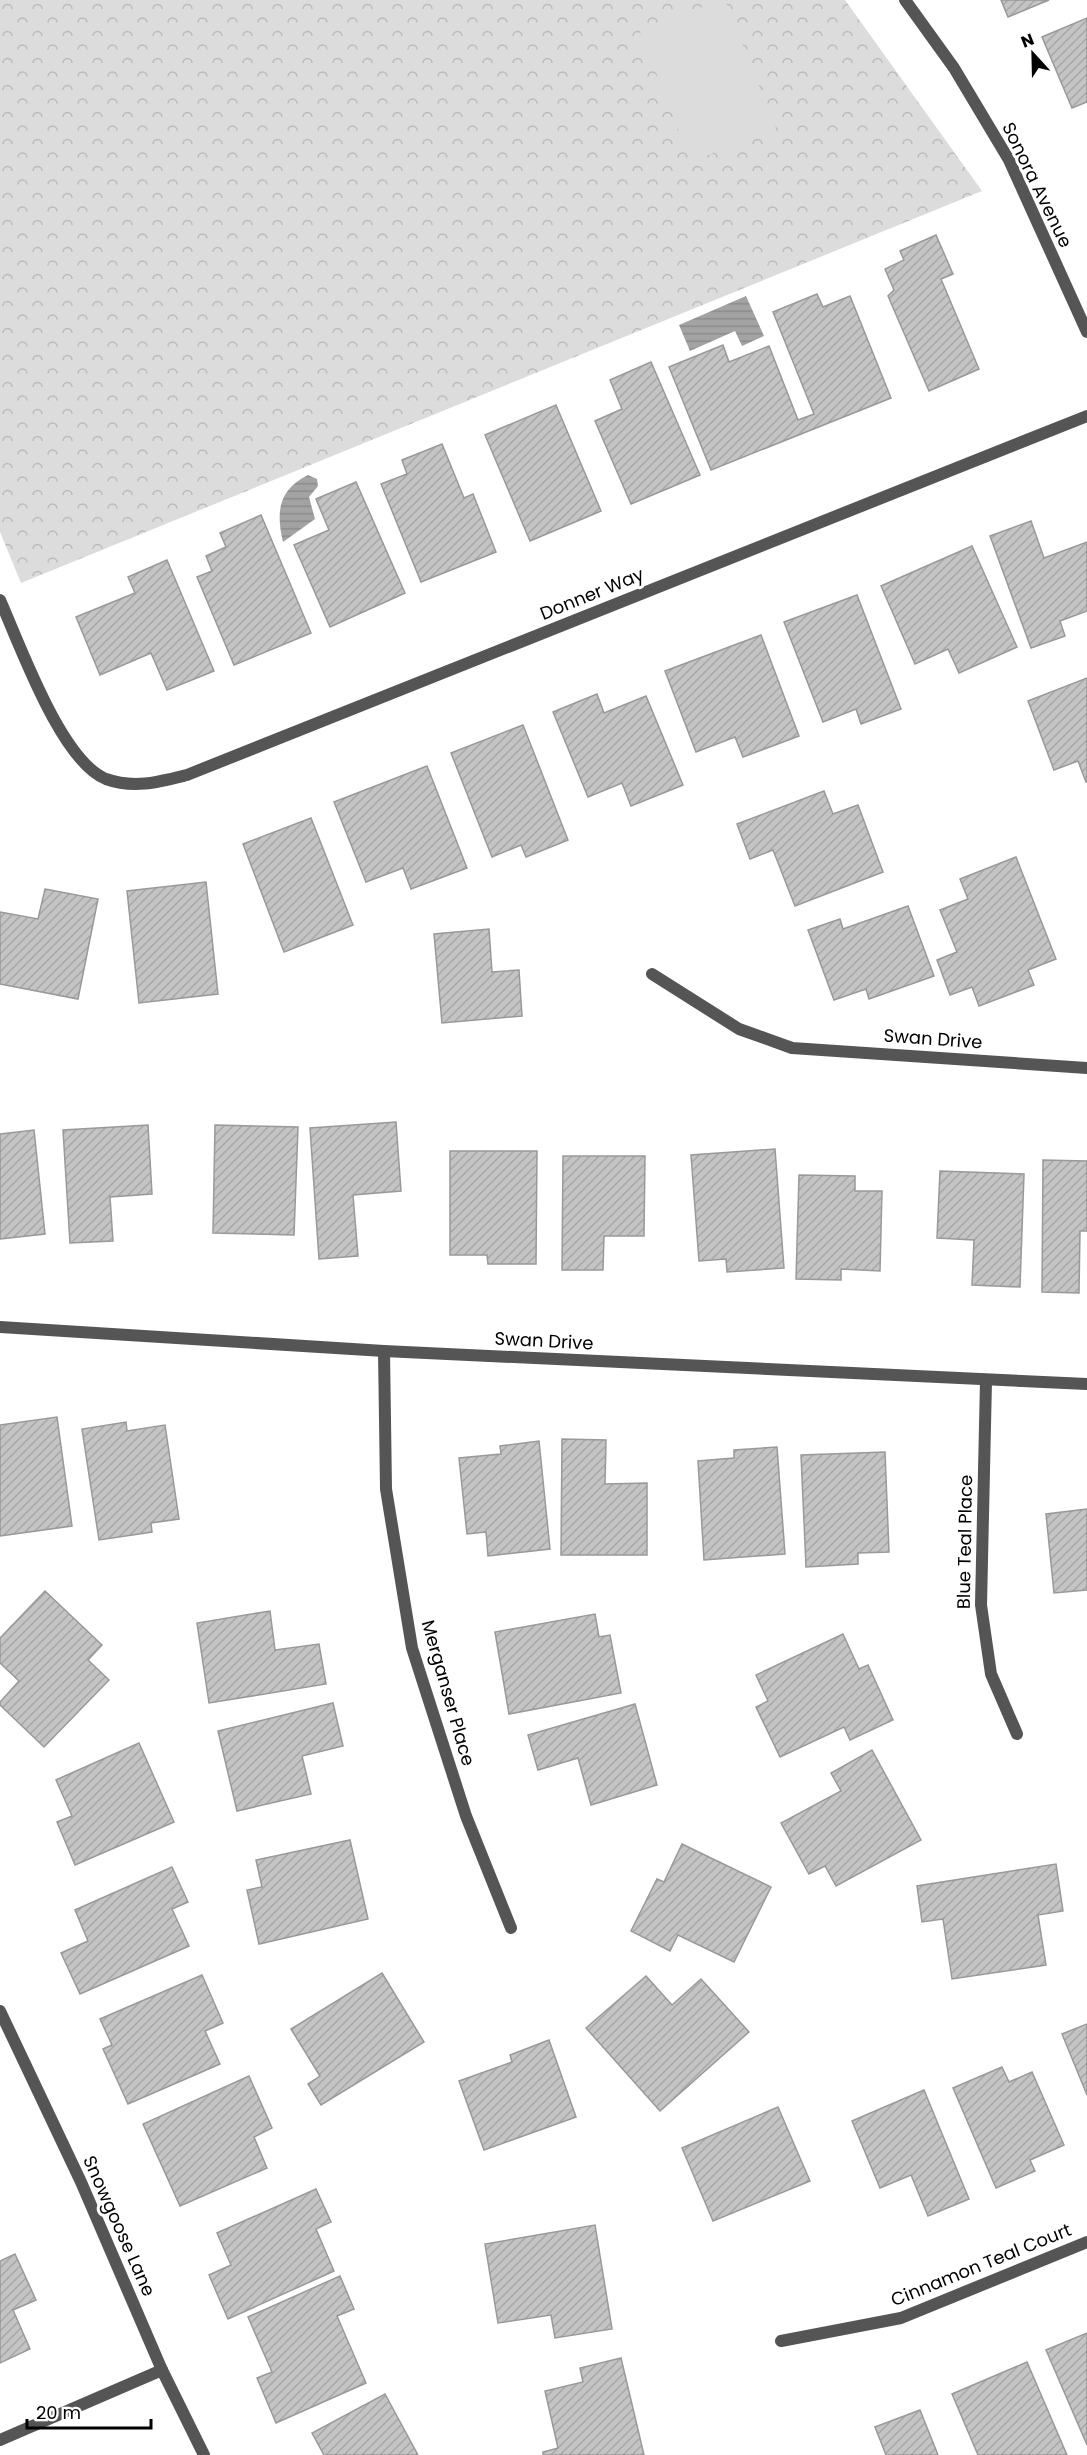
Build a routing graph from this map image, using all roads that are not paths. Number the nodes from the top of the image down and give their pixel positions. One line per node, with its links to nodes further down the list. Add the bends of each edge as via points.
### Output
1 (905, 0): 2 (street, Sonora Avenue, via 954,68 1009,160)
2 (1087, 332)
3 (1087, 416): 4 (street, Donner Way, via 187,775 146,785 106,779 85,766 57,727)
4 (0, 600)
5 (652, 974): 6 (street, Swan Drive, via 739,1029 792,1048)
6 (1087, 1068)
7 (0, 1327): 8 (street, Swan Drive)
8 (384, 1351): 9 (street, Swan Drive); 12 (street, Merganser Place, via 386,1489 412,1648 466,1816)
9 (986, 1381): 10 (street, Swan Drive); 11 (street, Blue Teal Place, via 981,1605 991,1674)
10 (1087, 1384)
11 (1017, 1734)
12 (511, 1928)
13 (0, 2011): 16 (street, Snowgoose Lane, via 81,2182)
14 (1087, 2242): 15 (street, Cinnamon Teal Court, via 901,2318)
15 (781, 2341)
16 (162, 2370): 17 (street); 18 (street, Snowgoose Lane)
17 (0, 2440)
18 (204, 2455)

